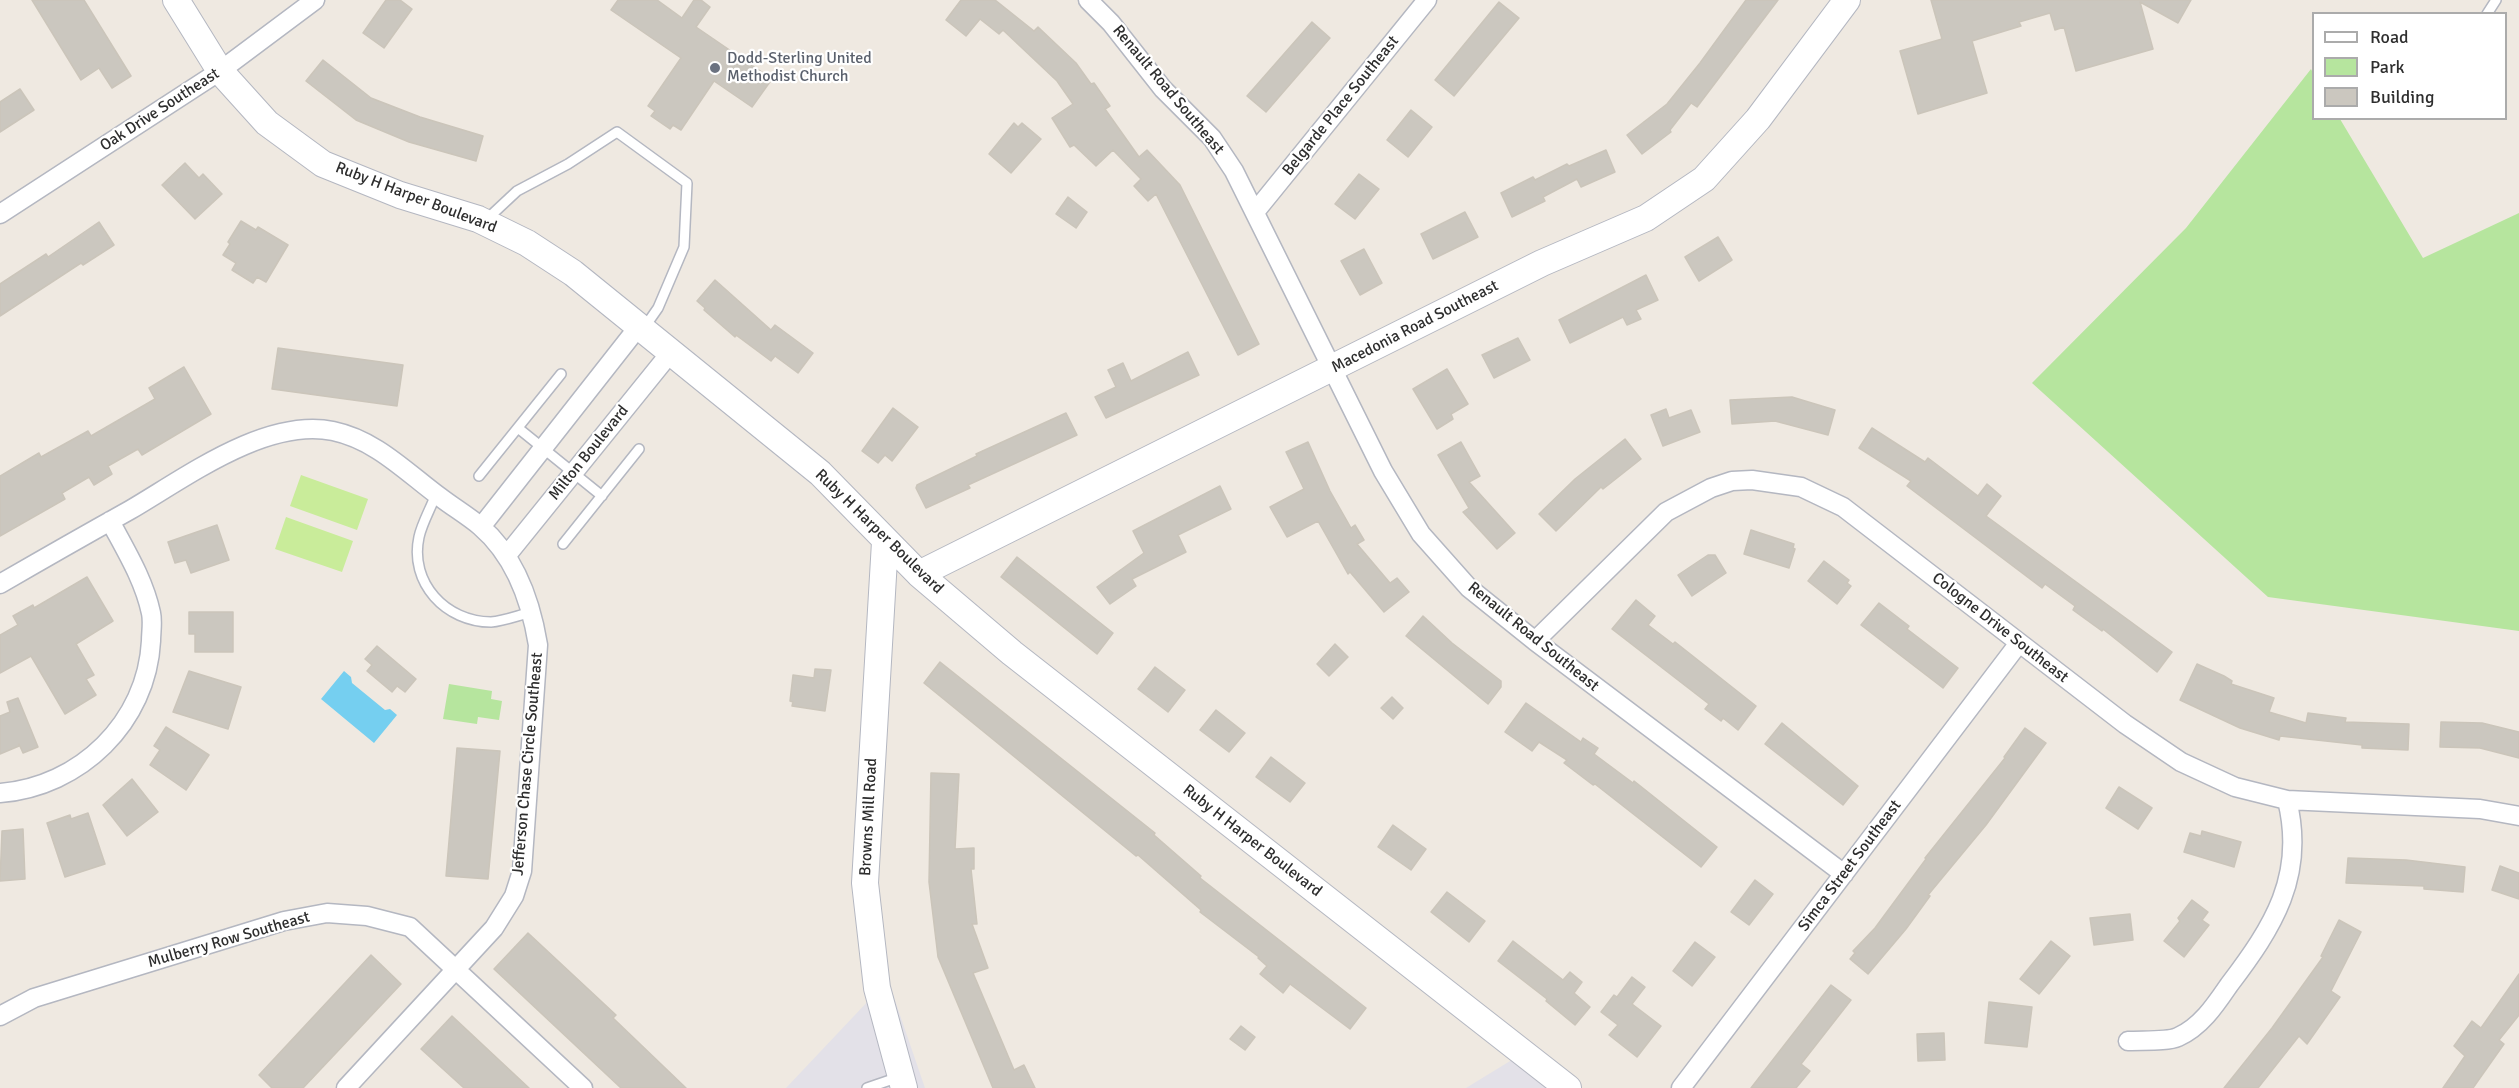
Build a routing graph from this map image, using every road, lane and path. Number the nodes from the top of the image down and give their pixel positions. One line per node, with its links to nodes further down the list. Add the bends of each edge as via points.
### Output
1 (176, 0): 6 (street)
2 (315, 0): 6 (street, Oak Drive Southeast)
3 (1088, 0): 7 (street, Renault Road Southeast, via 1163,89 1212,138)
4 (1427, 0): 7 (street, Belgarde Place Southeast)
5 (1847, 0): 12 (street, Macedonia Road Southeast, via 1758,119 1704,179 1647,218 1542,263)
6 (220, 71): 8 (street, Oak Drive Southeast); 9 (street, Ruby H Harper Boulevard, via 267,123 323,164 400,195)
7 (1255, 212): 12 (street, Renault Road Southeast)
8 (0, 214)
9 (484, 222): 10 (street, Ruby H Harper Boulevard, via 573,273); 10 (lane, via 517,191 617,132 687,183 684,247 658,308)
10 (641, 328): 11 (street, Ruby H Harper Boulevard); 15 (street)
11 (671, 352): 17 (street, Milton Boulevard); 23 (street, Ruby H Harper Boulevard, via 820,473)
12 (1332, 370): 26 (street, Macedonia Road Southeast); 29 (street, Renault Road Southeast, via 1383,471 1421,534 1469,588)
13 (561, 375): 14 (lane)
14 (518, 428): 15 (lane); 18 (lane)
15 (544, 447): 17 (lane); 22 (street)
16 (639, 448): 20 (lane)
17 (573, 473): 20 (lane); 25 (street, Milton Boulevard)
18 (478, 476)
19 (436, 494): 21 (street, Jefferson Chase Circle Southeast, via 402,466 361,441 332,431 300,429 236,449); 22 (street, Jefferson Chase Circle Southeast); 28 (lane, via 419,536 417,554 422,578 432,597 464,617 492,622)
20 (602, 496): 24 (lane)
21 (110, 521): 27 (street, Jefferson Chase Circle Southeast); 31 (street, via 143,584 152,616 150,659 139,697 118,732 77,768 22,791)
22 (481, 527): 25 (street, Jefferson Chase Circle Southeast)
23 (885, 542): 26 (street, Ruby H Harper Boulevard); 38 (street, Browns Mill Road, via 865,883 877,988)
24 (563, 544)
25 (507, 555): 28 (street, Jefferson Chase Circle Southeast)
26 (919, 574): 42 (street, Ruby H Harper Boulevard, via 1012,653)
27 (0, 584)
28 (533, 612): 35 (street, Jefferson Chase Circle Southeast, via 538,645 522,871 494,928)
29 (1535, 641): 30 (street, Cologne Drive Southeast, via 1666,512 1711,488 1752,480 1801,487 1843,507); 34 (street, Renault Road Southeast)
30 (2019, 643): 32 (street, Cologne Drive Southeast, via 2181,762 2235,787); 34 (street, Simca Street Southeast)
31 (0, 793)
32 (2287, 800): 33 (street, Cologne Drive Southeast, via 2480,809); 37 (street, via 2292,820 2292,857 2287,886 2261,943 2206,1016 2178,1038)
33 (2519, 816)
34 (1844, 874): 43 (street, Simca Street Southeast)
35 (456, 969): 36 (street, Mulberry Row Southeast, via 410,927 367,916 327,913 284,921 46,994); 39 (street, Jefferson Chase Circle Southeast); 40 (street, Mulberry Row Southeast)
36 (0, 1016)
37 (2128, 1041)
38 (903, 1082): 41 (lane)
39 (346, 1088)
40 (583, 1088)
41 (867, 1088)
42 (1568, 1088)
43 (1681, 1088)

